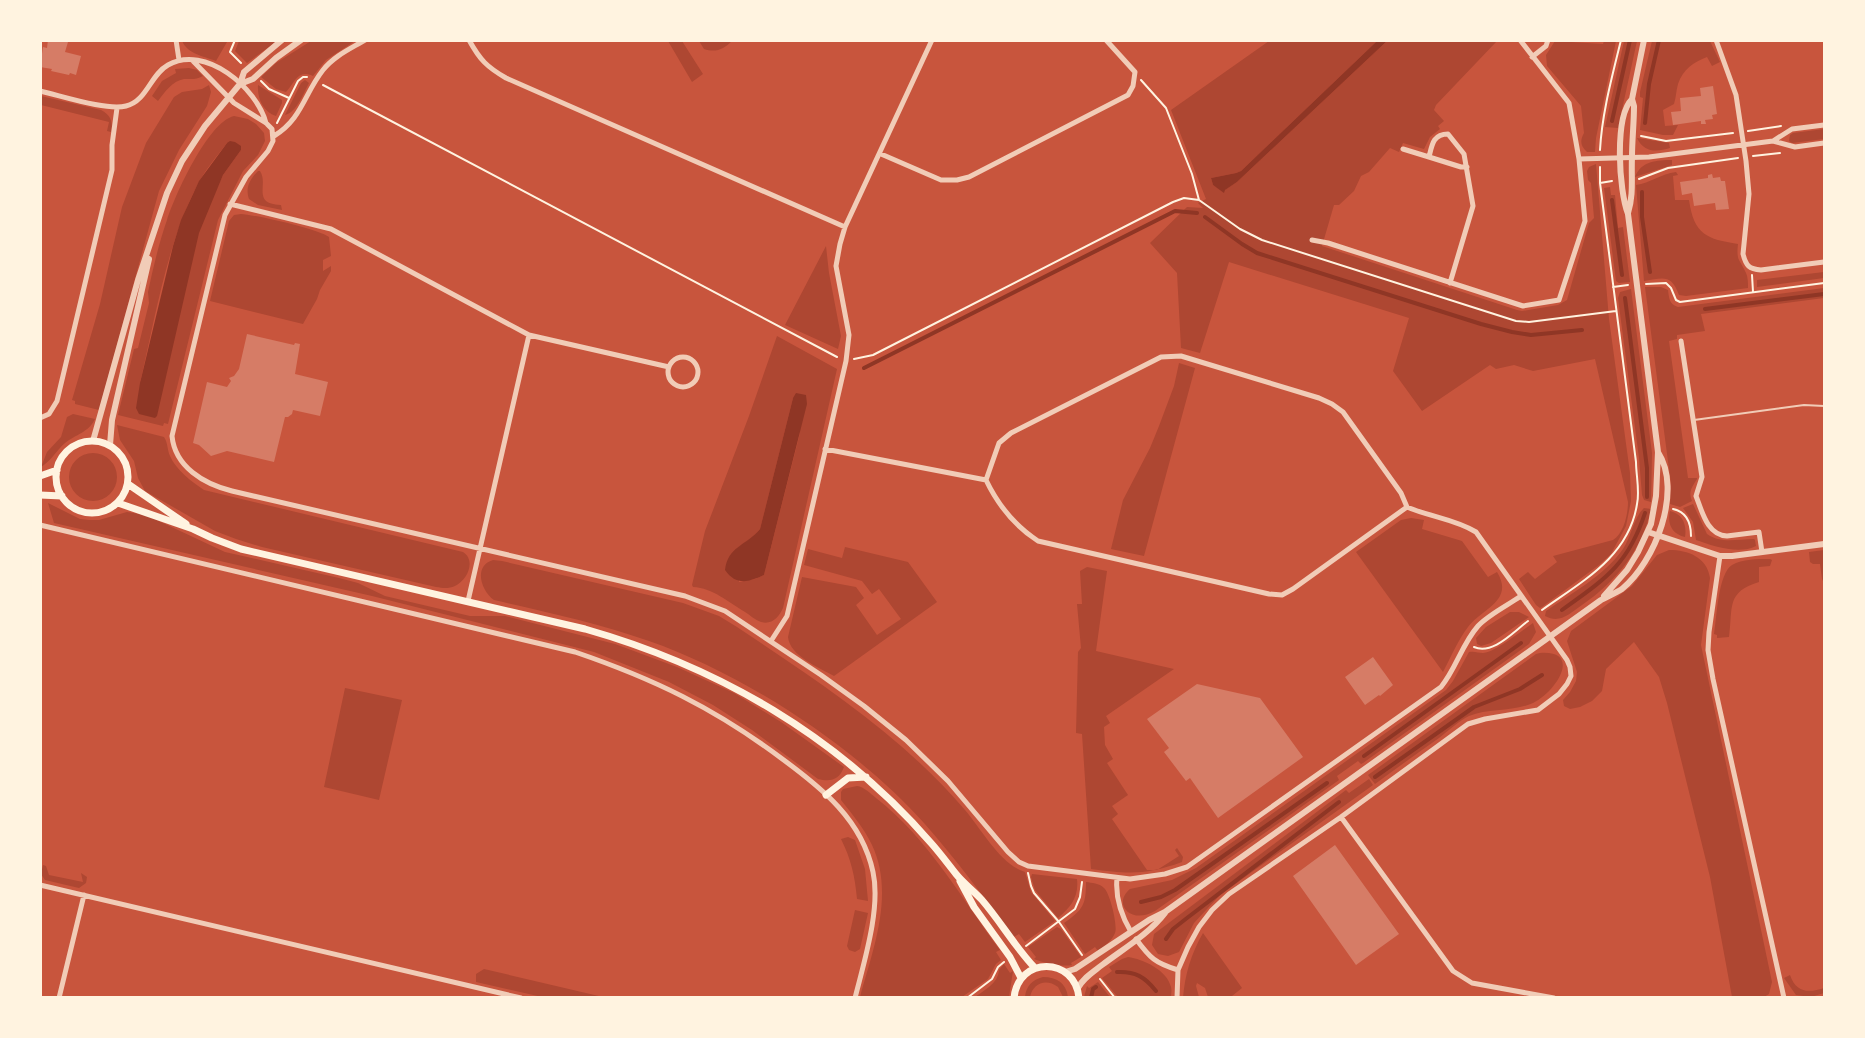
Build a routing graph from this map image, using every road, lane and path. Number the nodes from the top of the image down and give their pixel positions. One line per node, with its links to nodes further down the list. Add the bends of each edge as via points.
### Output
1 (176, 40): 16 (street)
2 (235, 40): 14 (path)
3 (282, 40): 21 (street, via 244,72)
4 (301, 40): 19 (street)
5 (365, 40): 20 (street, via 336,58)
6 (469, 40): 52 (street, via 480,60 506,78)
7 (932, 40): 38 (street)
8 (1106, 40): 18 (street)
9 (1520, 40): 15 (street)
10 (1548, 40): 15 (street)
11 (1621, 40): 40 (path, via 1602,128)
12 (1644, 40): 25 (street)
13 (1716, 40): 30 (street, via 1733,84)
14 (230, 52)
15 (1532, 57): 44 (street, via 1569,103)
16 (179, 60): 17 (street); 26 (street, via 161,69 137,101)
17 (193, 61): 21 (street, via 211,63); 23 (street)
18 (1135, 72): 38 (street, via 1128,94 969,177 941,180); 49 (path, via 1166,108)
19 (256, 76): 21 (street); 24 (path, via 269,89)
20 (316, 82): 24 (path, via 308,77 299,79); 32 (street, via 297,115); 65 (path)
21 (240, 84): 23 (street); 27 (street, via 263,112)
22 (40, 91): 26 (street)
23 (228, 98): 27 (street); 53 (street, via 182,161)
24 (289, 98): 32 (path)
25 (1632, 99): 31 (street); 41 (street, via 1626,105)
26 (117, 108): 68 (street, via 112,170 57,401 49,414)
27 (266, 123): 32 (street)
28 (1824, 125): 29 (street)
29 (1792, 129): 30 (path, via 1783,126); 33 (street)
30 (1742, 132): 31 (path, via 1666,141); 35 (street)
31 (1633, 135): 42 (street)
32 (274, 136): 50 (street, via 268,152 246,177)
33 (1773, 141): 35 (street); 36 (street)
34 (1824, 143): 36 (street)
35 (1744, 144): 42 (street); 43 (street)
36 (1795, 147): 43 (path)
37 (1403, 149): 39 (street)
38 (881, 154): 52 (street)
39 (1430, 157): 45 (street); 45 (street, via 1434,138 1448,134 1463,150)
40 (1600, 158): 41 (street); 44 (street); 48 (path)
41 (1620, 158): 42 (street); 47 (street)
42 (1632, 158): 46 (street)
43 (1746, 158): 46 (path, via 1668,168); 56 (street, via 1749,194 1743,254)
44 (1579, 159): 57 (street, via 1585,221 1559,300 1523,306)
45 (1467, 167): 57 (street, via 1472,212)
46 (1633, 180): 51 (street)
47 (1621, 181): 48 (path); 51 (street)
48 (1600, 183): 60 (path)
49 (1199, 200): 62 (path, via 1262,240 1516,321); 65 (path, via 1184,198 1173,202 873,355)
50 (230, 204): 63 (street, via 331,229); 87 (street, via 221,227 172,430 176,453 202,480 218,487)
51 (1628, 214): 59 (street)
52 (845, 228): 65 (street, via 836,266 849,335)
53 (152, 238): 70 (street); 71 (street, via 112,420)
54 (1312, 240): 57 (street)
55 (1824, 262): 56 (street)
56 (1752, 269): 61 (path)
57 (1450, 283)
58 (1824, 283): 61 (path)
59 (1637, 285): 60 (path); 61 (path, via 1666,283 1680,302); 73 (street)
60 (1613, 288): 62 (path)
61 (1753, 292)
62 (1616, 311): 93 (path, via 1638,503 1612,557)
63 (529, 335): 66 (street); 87 (street)
64 (1681, 341): 69 (street)
65 (846, 361): 72 (street)
66 (669, 367): 66 (street, via 671,381 679,387 689,386 697,375 696,365 684,357)
67 (1824, 406): 69 (lane, via 1804,405)
68 (40, 418)
69 (1694, 420): 88 (street, via 1702,477 1696,496 1710,527 1721,536 1759,532)
70 (93, 441): 71 (main road); 74 (main road, via 69,449)
71 (111, 445): 77 (main road, via 126,462)
72 (825, 449): 76 (street); 95 (street, via 787,616)
73 (1659, 452): 84 (street, via 1654,507); 85 (street, via 1664,460 1666,512)
74 (57, 470): 75 (main road); 79 (main road)
75 (40, 476)
76 (986, 480): 81 (street, via 1014,522 1038,541 1282,595); 81 (street, via 999,443 1011,433 1161,357 1181,356 1332,404 1343,412)
77 (128, 484): 80 (main road); 83 (main road)
78 (40, 495): 79 (main road)
79 (62, 496): 80 (main road, via 88,513 99,513)
80 (118, 503): 83 (main road)
81 (1407, 507): 90 (street, via 1476,532)
82 (40, 525): 98 (street, via 528,640 622,668 737,726)
83 (193, 529): 92 (main road, via 242,549)
84 (1647, 532): 85 (street); 91 (street, via 1628,570)
85 (1658, 536): 89 (street); 91 (street, via 1631,579)
86 (1824, 544): 88 (street)
87 (479, 548): 92 (street); 95 (street, via 698,600 725,611)
88 (1762, 552): 89 (street)
89 (1720, 556): 121 (street, via 1708,650)
90 (1521, 596): 93 (street); 96 (street, via 1479,625)
91 (1601, 600): 94 (street)
92 (468, 601): 97 (main road, via 625,640 694,667 758,700)
93 (1535, 615): 94 (street); 96 (path, via 1488,649)
94 (1550, 636): 99 (street, via 1570,667 1571,676 1559,694 1538,710 1468,724); 106 (street)
95 (771, 641): 100 (street, via 906,740 961,795 1008,852)
96 (1465, 644): 103 (street, via 1441,687 1196,861 1165,874)
97 (866, 777): 98 (main road, via 848,778); 102 (main road)
98 (826, 795): 116 (street, via 858,831 873,873 873,918)
99 (1341, 817): 110 (street, via 1229,894 1199,927); 120 (street, via 1453,971 1472,983)
100 (1028, 866): 101 (street); 101 (path, via 1032,890 1059,922 1074,909 1080,897)
101 (1083, 873): 103 (street)
102 (958, 876): 109 (main road, via 982,899); 112 (main road)
103 (1117, 878): 107 (street, via 1121,916)
104 (40, 885): 105 (street)
105 (84, 895): 114 (street); 115 (street)
106 (1165, 912): 107 (street); 108 (street, via 1156,925)
107 (1131, 932): 108 (street); 111 (street)
108 (1136, 939): 110 (street, via 1149,957); 113 (street, via 1085,978)
109 (1035, 968): 111 (main road, via 1051,966); 112 (main road)
110 (1178, 970): 119 (street)
111 (1065, 972): 113 (main road)
112 (1021, 978): 117 (main road)
113 (1078, 988): 118 (main road)
114 (59, 998)
115 (521, 998)
116 (855, 998)
117 (1014, 998)
118 (1079, 998)
119 (1177, 998)
120 (1554, 998)
121 (1784, 998)

